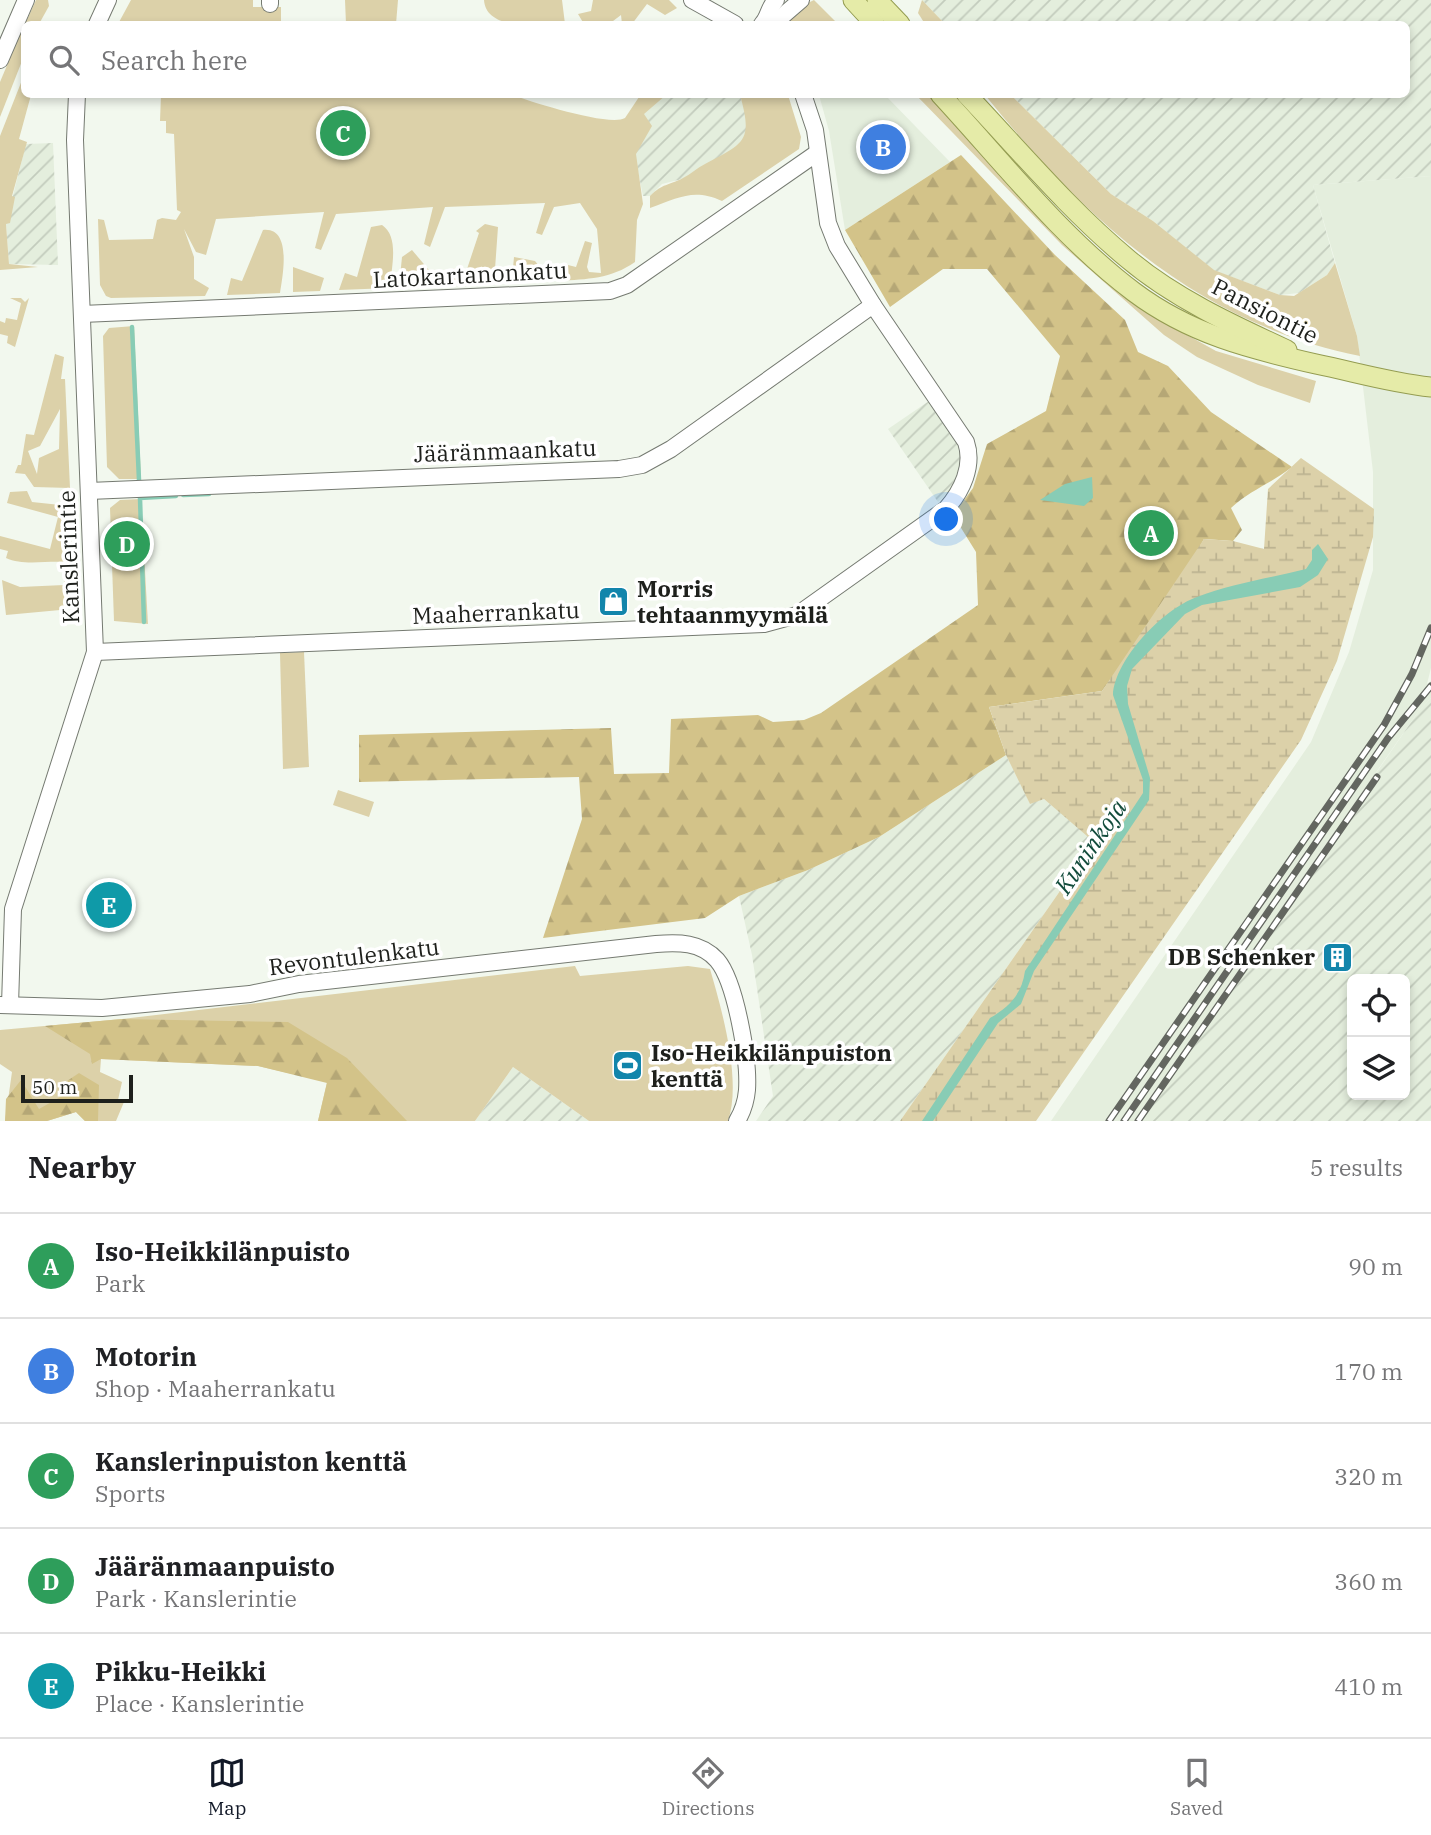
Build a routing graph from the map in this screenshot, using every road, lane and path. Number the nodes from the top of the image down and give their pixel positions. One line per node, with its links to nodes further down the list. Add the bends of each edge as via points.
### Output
1 (26, 0): 14 (street)
2 (108, 0): 8 (street)
3 (692, 0): 9 (street)
4 (776, 0): 10 (street)
5 (801, 0): 11 (street, via 779,19)
6 (852, 0): 12 (main road)
7 (877, 0): 13 (main road)
8 (98, 21)
9 (730, 21)
10 (764, 21)
11 (769, 21)
12 (872, 21)
13 (897, 21)
14 (0, 60)
15 (77, 98): 21 (street, Kanslerintie)
16 (804, 98): 19 (street, Maaherrankatu)
17 (944, 98): 22 (main road, Pansiontie, via 1066,230 1136,294 1212,337)
18 (970, 98): 22 (main road, Pansiontie, via 1128,259 1183,297)
19 (817, 153): 20 (street, Maaherrankatu, via 828,223); 21 (street, Latokartanonkatu, via 627,285 610,292)
20 (873, 305): 24 (street, Jääränmaankatu, via 642,465); 25 (street, Maaherrankatu, via 964,437 969,458 966,473 946,509 797,615 764,624 711,628)
21 (82, 314): 24 (street, Kanslerintie)
22 (1316, 364): 23 (main road)
23 (1431, 387)
24 (89, 491): 25 (street, Kanslerintie)
25 (95, 652): 26 (street, Kanslerintie, via 13,909)
26 (5, 1005): 27 (street, Revontulenkatu, via 102,1007 250,995 312,983 675,942 696,945 711,955 729,982 747,1088 745,1107)
27 (737, 1121)

